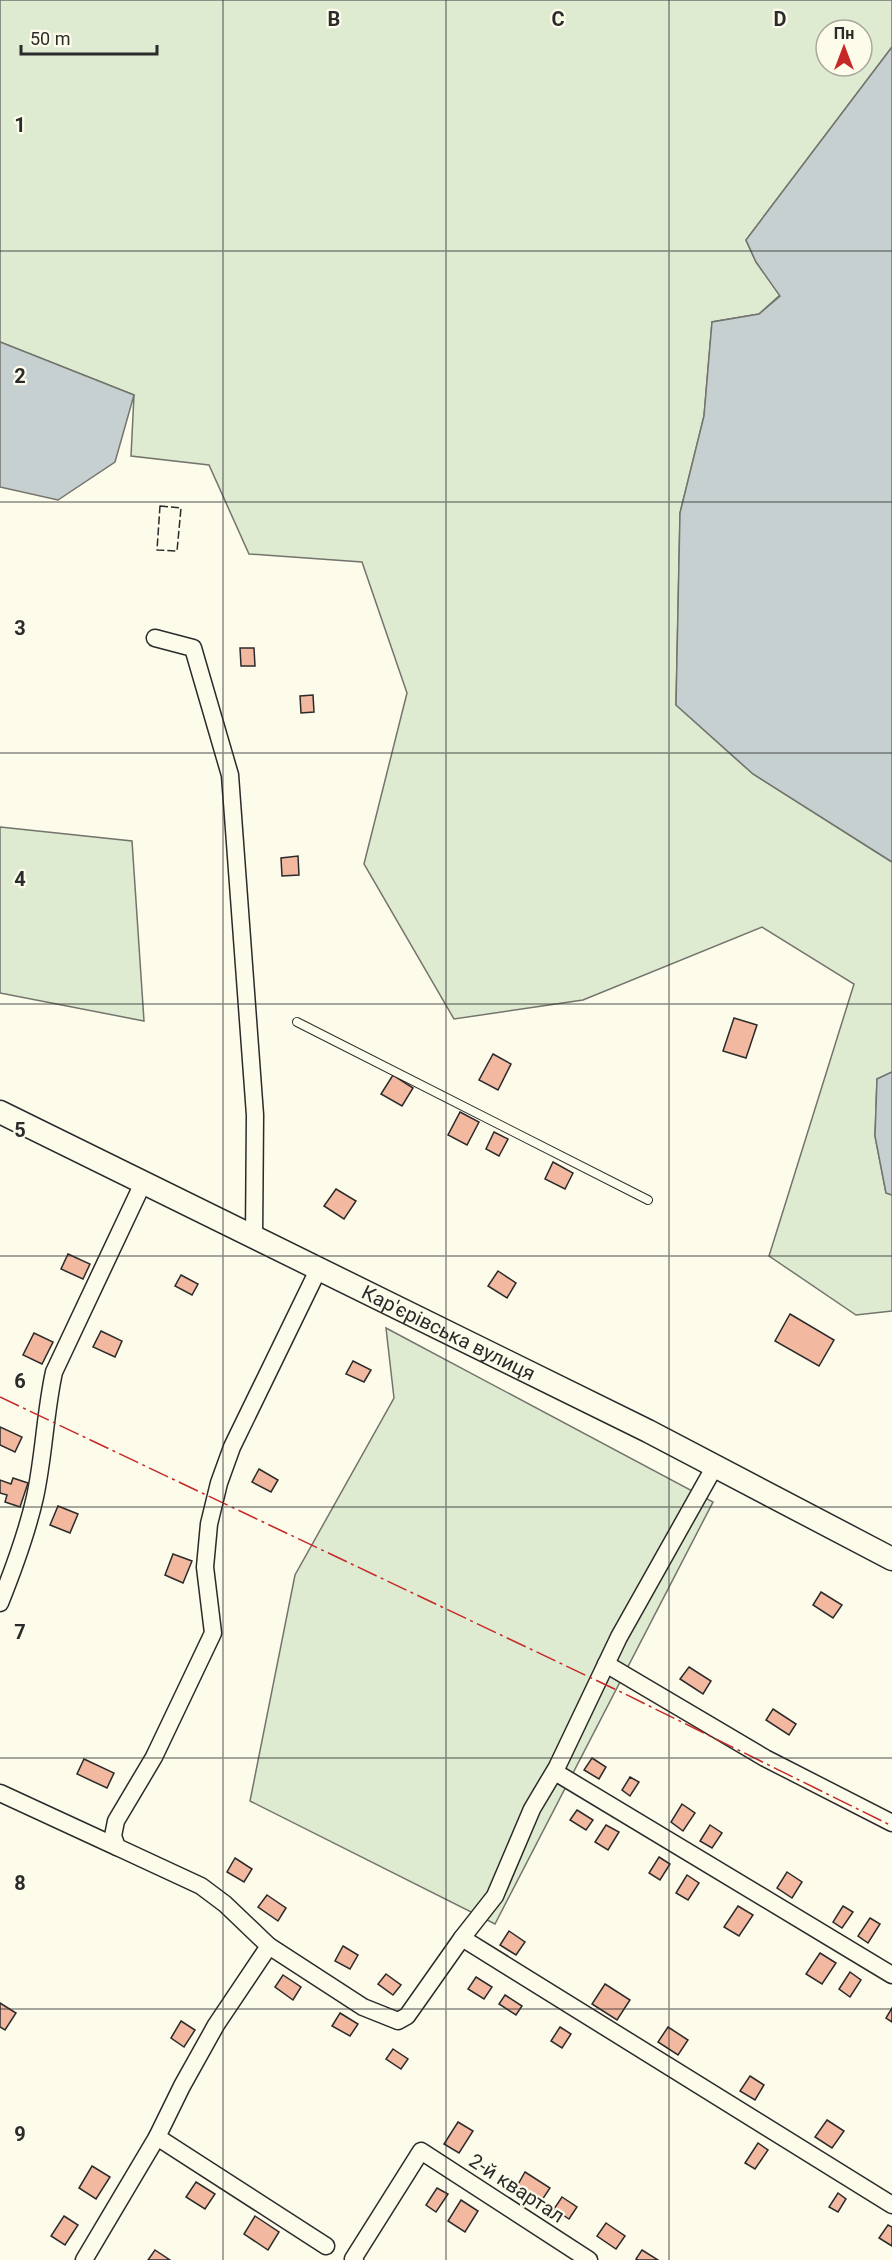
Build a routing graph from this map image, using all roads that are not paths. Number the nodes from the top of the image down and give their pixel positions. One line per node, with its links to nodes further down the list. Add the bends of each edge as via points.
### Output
1 (155, 638): 6 (street, via 193,648 230,775 255,1115)
2 (297, 1022): 5 (lane)
3 (0, 1112): 4 (street, Кар'єрівська вулиця)
4 (143, 1183): 6 (street, Кар'єрівська вулиця); 10 (street, via 54,1372 35,1496)
5 (648, 1200)
6 (254, 1238): 7 (street, Кар'єрівська вулиця)
7 (318, 1270): 8 (street, Кар'єрівська вулиця); 15 (street, via 219,1483 209,1524 205,1568 213,1633 154,1757 116,1821 113,1836)
8 (714, 1466): 9 (street, Кар'єрівська вулиця); 11 (street)
9 (892, 1559)
10 (0, 1603)
11 (606, 1664): 12 (street); 14 (street, via 765,1758)
12 (555, 1772): 16 (street, via 532,1809 495,1896); 18 (street)
13 (0, 1793): 15 (street)
14 (892, 1823)
15 (117, 1847): 17 (street, via 201,1886)
16 (462, 1938): 17 (street, via 407,2016 398,2020 363,2007); 20 (street)
17 (269, 1946): 19 (street, via 216,2025)
18 (892, 1975)
19 (157, 2137): 21 (street); 23 (street)
20 (892, 2205)
21 (327, 2246)
22 (354, 2259): 24 (street, 2-й квартал, via 421,2151)
23 (84, 2260)
24 (589, 2260)

